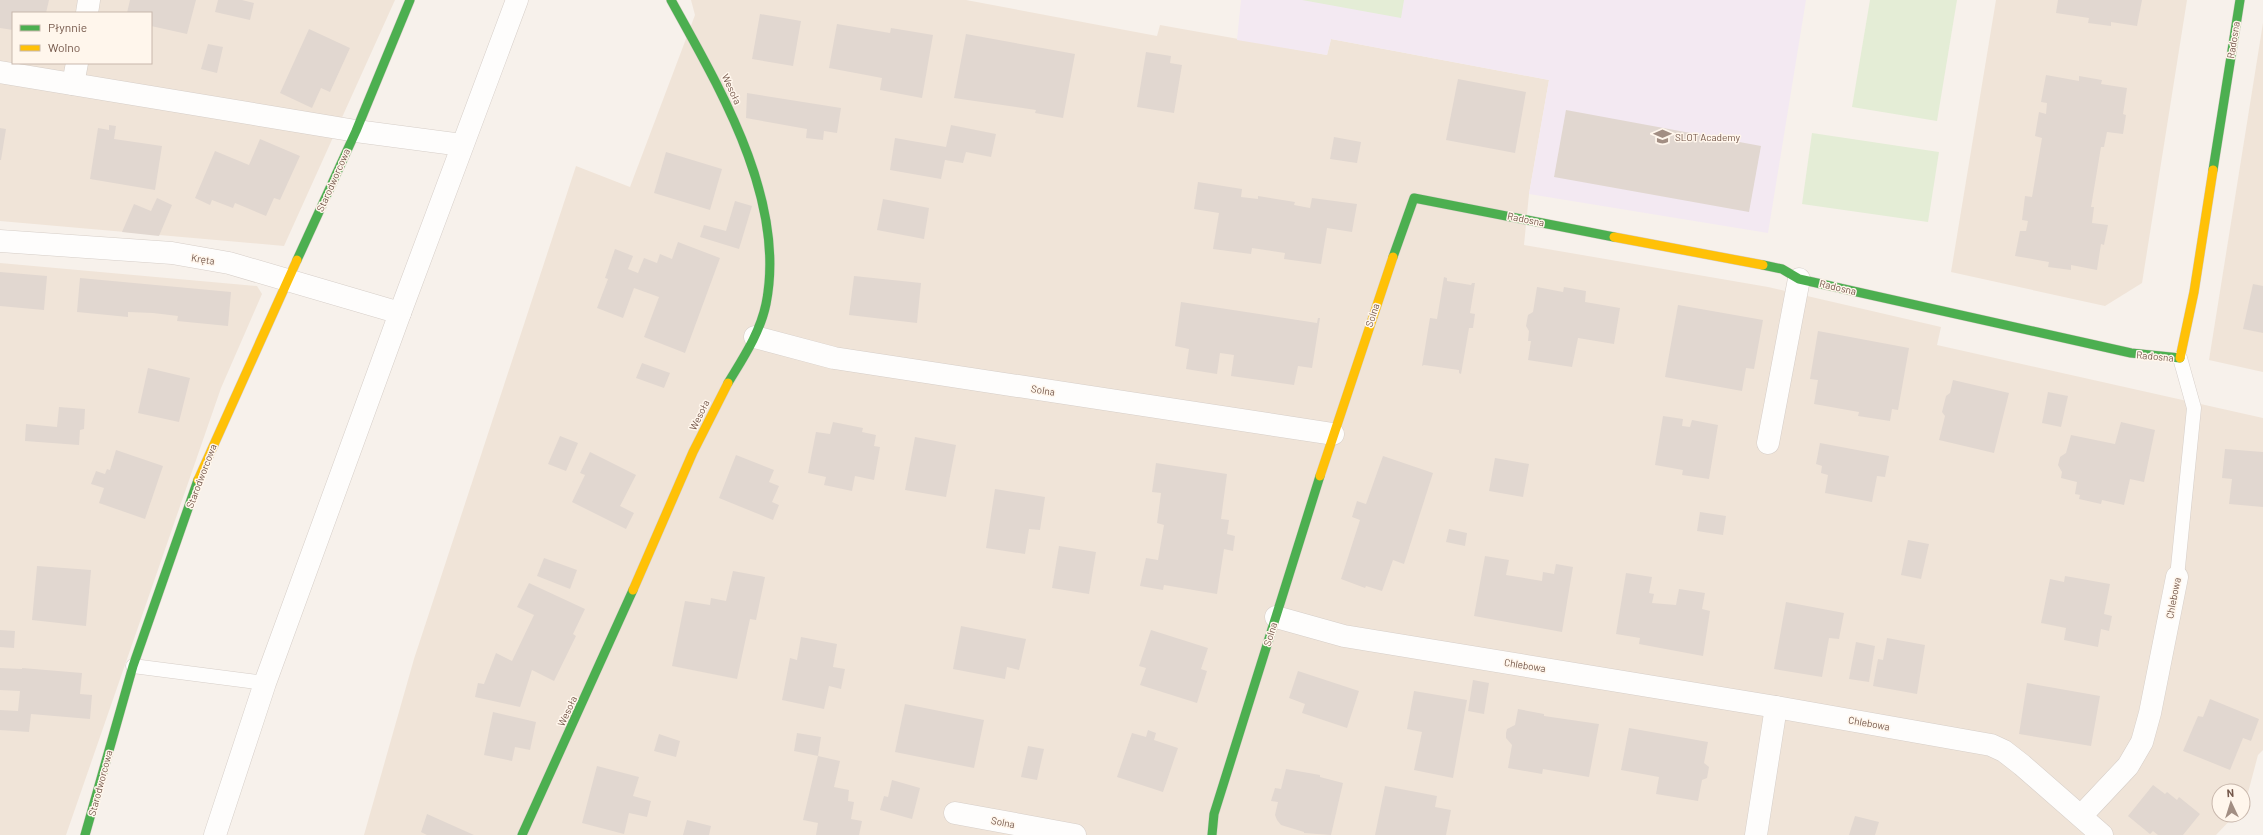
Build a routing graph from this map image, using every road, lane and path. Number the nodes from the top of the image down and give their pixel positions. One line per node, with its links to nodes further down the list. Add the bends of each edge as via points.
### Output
1 (89, 0): 6 (street)
2 (410, 0): 9 (street, Starodworcowa)
3 (517, 0): 10 (street)
4 (671, 0): 16 (street, Wesoła, via 718,85 738,129 761,197 767,227 769,269 766,304)
5 (2240, 0): 17 (street, Radosna, via 2194,292)
6 (87, 12)
7 (0, 72): 8 (street)
8 (75, 73): 9 (street)
9 (356, 131): 10 (street); 14 (street, Starodworcowa)
10 (462, 145): 15 (street)
11 (1414, 198): 13 (street, Radosna, via 1782,269); 18 (street, Solna)
12 (0, 241): 14 (street, Kręta, via 172,254 229,263)
13 (1799, 279): 17 (street, Radosna, via 2131,354); 19 (street)
14 (287, 282): 15 (street, Kręta); 22 (street, Starodworcowa, via 204,463)
15 (400, 313): 23 (street)
16 (755, 337): 18 (street, Solna, via 834,358); 29 (street, Wesoła, via 724,389 693,452 605,655)
17 (2180, 358): 20 (lane, Chlebowa, via 2194,408)
18 (1333, 434): 21 (street, Solna)
19 (1768, 443)
20 (2177, 577): 26 (street, Chlebowa, via 2142,742 2128,766)
21 (1276, 617): 24 (street, Chlebowa, via 1344,636); 31 (street, Solna, via 1214,814)
22 (133, 666): 23 (lane); 27 (street, Starodworcowa)
23 (265, 683): 28 (street)
24 (1776, 707): 26 (street, Chlebowa, via 1991,745 2004,751 2022,765); 32 (street)
25 (955, 813): 30 (street, Solna)
26 (2082, 816): 33 (street, Chlebowa)
27 (85, 835)
28 (215, 835)
29 (522, 835)
30 (1075, 835)
31 (1212, 835)
32 (1756, 835)
33 (2102, 835)

